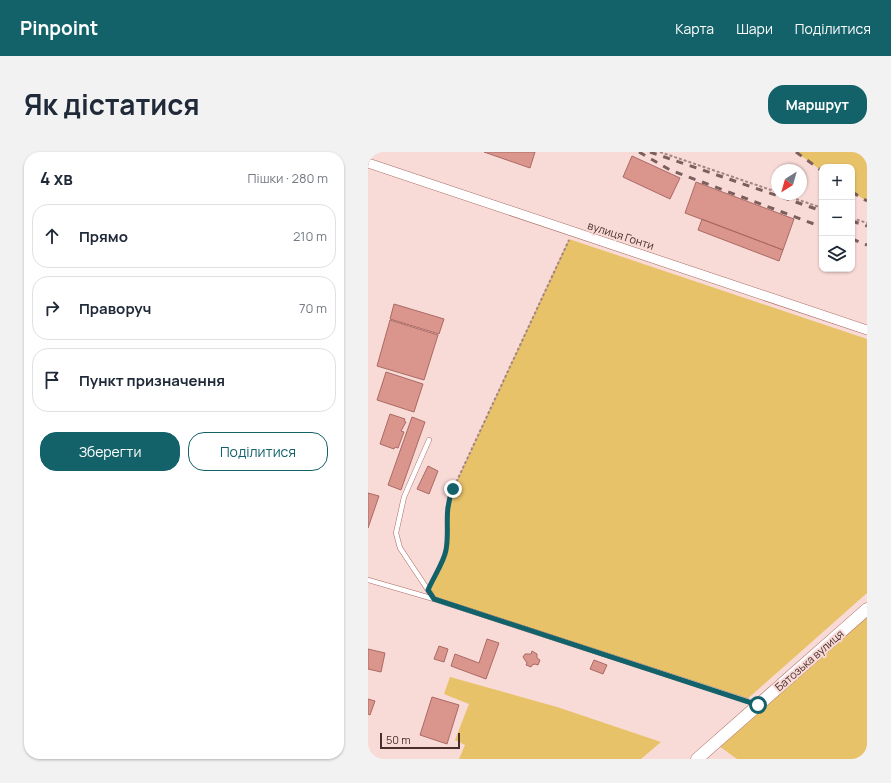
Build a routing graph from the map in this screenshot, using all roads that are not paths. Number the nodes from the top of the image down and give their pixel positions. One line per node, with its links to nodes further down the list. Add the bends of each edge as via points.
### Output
1 (368, 163): 2 (street, вулиця Гонти)
2 (867, 330)
3 (429, 440): 5 (lane, via 404,497 396,534 400,548)
4 (368, 580): 5 (lane)
5 (434, 599): 7 (lane)
6 (867, 609): 7 (street, Батозька вулиця)
7 (758, 705): 8 (street, Батозька вулиця)
8 (697, 759)

